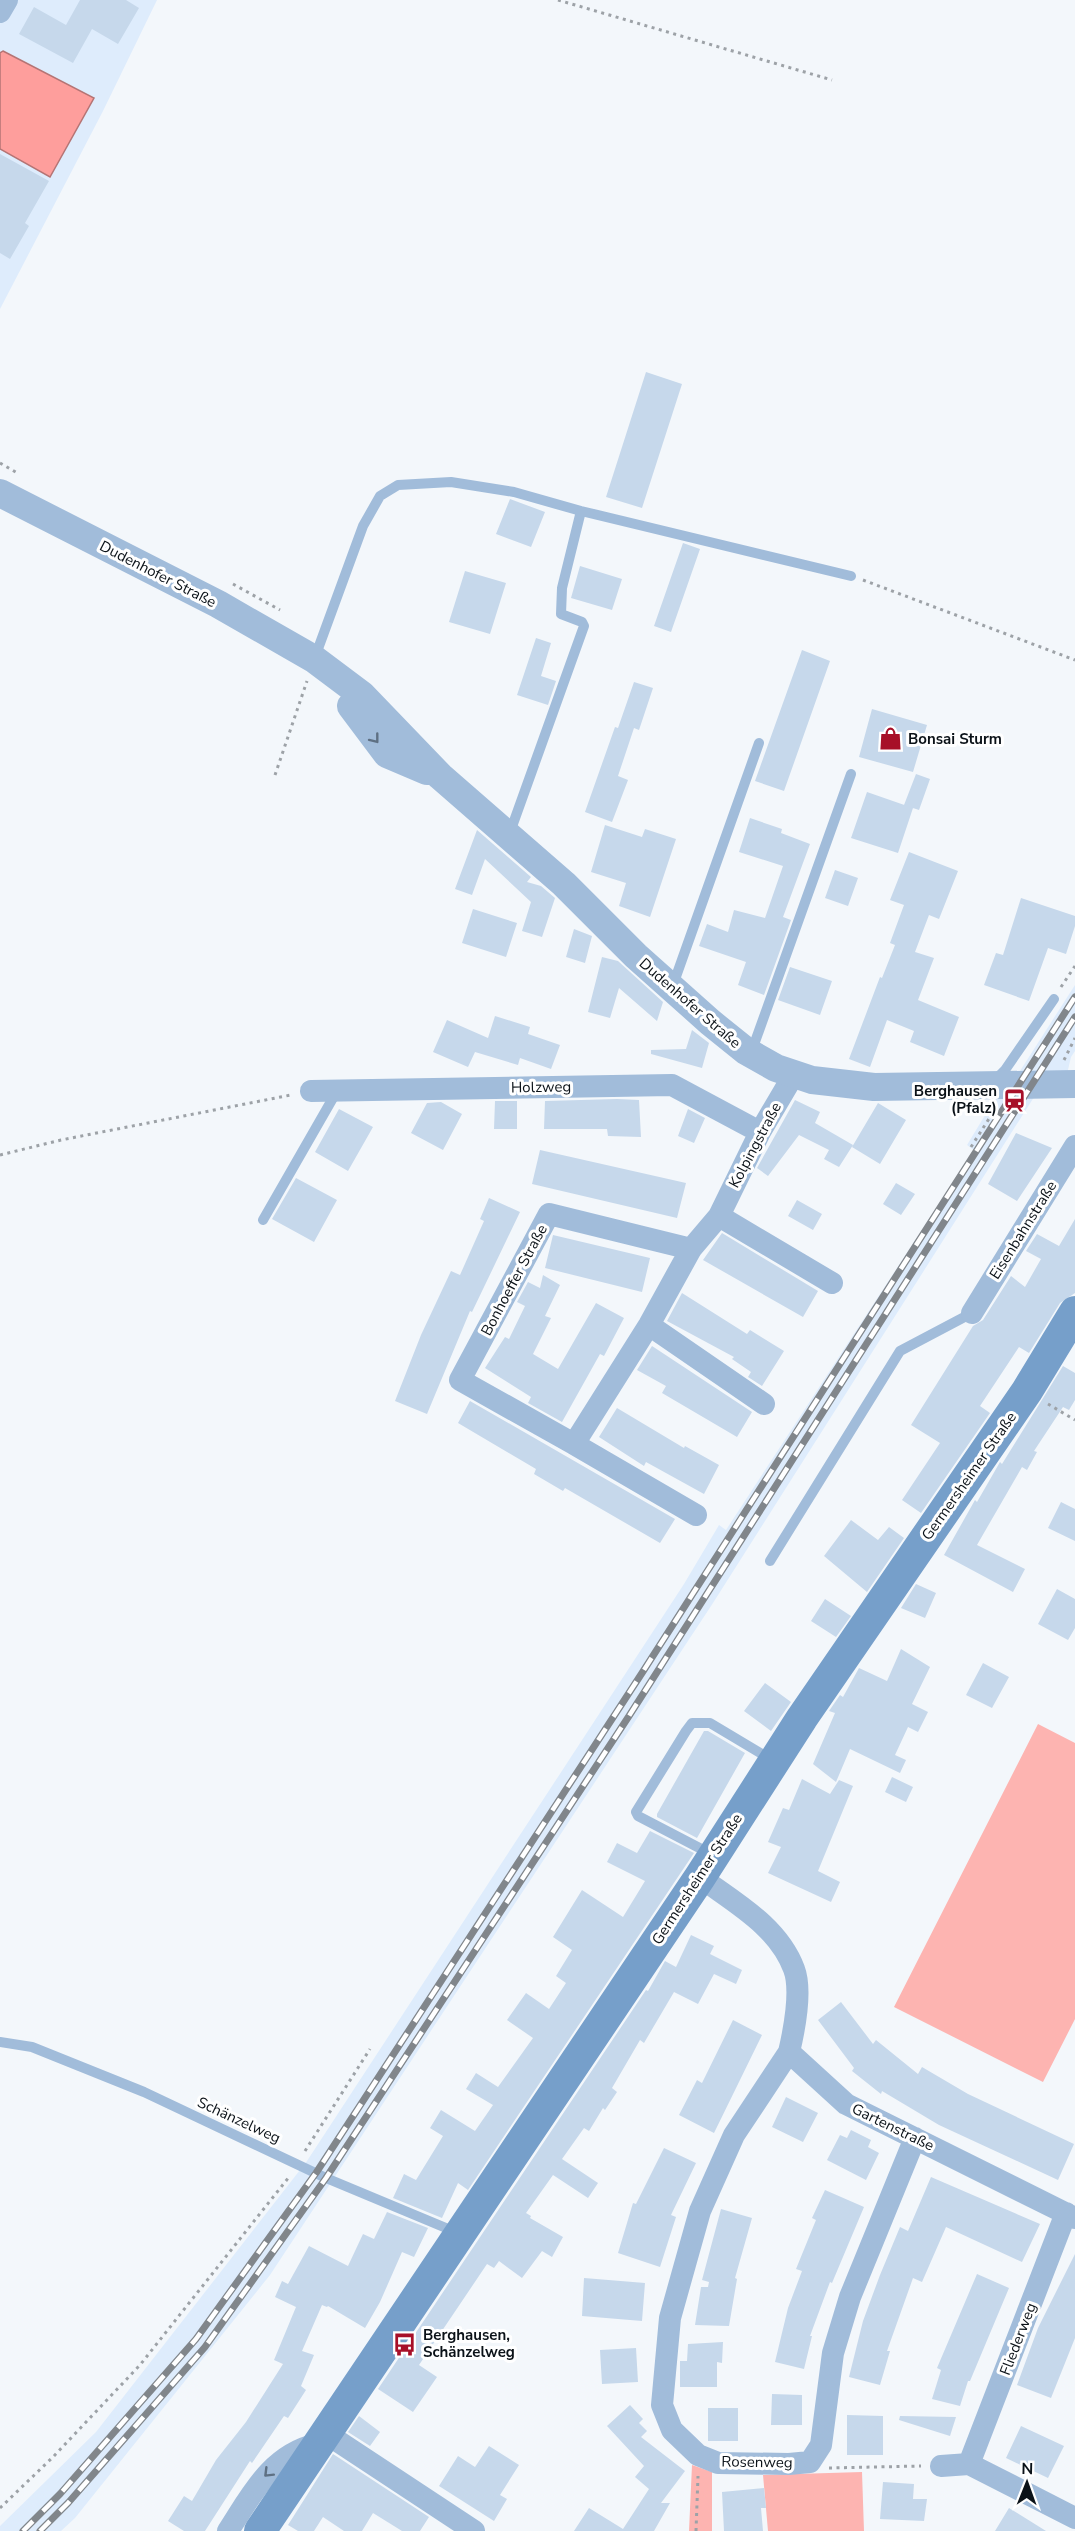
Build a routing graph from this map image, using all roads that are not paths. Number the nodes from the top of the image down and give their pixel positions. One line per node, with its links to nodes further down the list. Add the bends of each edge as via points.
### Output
1 (7, 0): 2 (street)
2 (0, 12)
3 (0, 493): 6 (street, Dudenhofer Straße, via 218,604)
4 (581, 511): 5 (lane); 6 (lane, via 514,492 451,482 398,485 380,496 363,526); 9 (lane, via 562,588 561,614 584,626)
5 (851, 576)
6 (314, 659): 9 (street, Dudenhofer Straße, via 362,695 440,776)
7 (759, 743): 10 (lane)
8 (851, 774): 12 (lane)
9 (509, 835): 10 (street, Dudenhofer Straße)
10 (672, 988): 12 (street, Dudenhofer Straße)
11 (1054, 999): 14 (lane)
12 (751, 1053): 13 (street, Dudenhofer Straße)
13 (793, 1076): 14 (street, Dudenhofer Straße, via 833,1084 874,1086); 18 (street, Kolpingstraße)
14 (992, 1084): 15 (street, Dudenhofer Straße)
15 (1075, 1084)
16 (311, 1091): 17 (street, Holzweg)
17 (338, 1091): 18 (street, Holzweg, via 672,1085); 21 (lane)
18 (760, 1132): 20 (street, Kolpingstraße)
19 (1075, 1146): 25 (street, Eisenbahnstraße)
20 (719, 1216): 22 (street, Kolpingstraße); 23 (street)
21 (263, 1220)
22 (691, 1249): 26 (street, Kolpingstraße); 28 (street, Bonhoeffer Straße, via 549,1214 460,1380)
23 (832, 1283)
24 (1075, 1312): 31 (main road, Germersheimer Straße, via 1027,1391)
25 (972, 1313): 30 (lane, via 900,1351)
26 (649, 1325): 27 (street); 28 (street, Kolpingstraße)
27 (764, 1404)
28 (574, 1444): 29 (street)
29 (696, 1515)
30 (770, 1561)
31 (774, 1761): 32 (main road, Germersheimer Straße); 32 (lane, via 710,1723 697,1722 692,1723 662,1769 636,1812)
32 (707, 1866): 34 (street, via 770,1928 795,1970 797,2017); 37 (main road, Germersheimer Straße)
33 (0, 2042): 37 (lane, Schänzelweg, via 32,2047 144,2092)
34 (789, 2052): 35 (street, Gartenstraße, via 846,2104); 35 (street, Rosenweg, via 734,2135 700,2211 670,2318 662,2405 672,2430 698,2455 718,2463 810,2462 821,2445 833,2353 850,2297)
35 (915, 2138): 36 (street, Gartenstraße)
36 (1071, 2215): 39 (street, Fliederweg)
37 (461, 2235): 38 (main road, Germersheimer Straße)
38 (322, 2439): 42 (street, one-way to 42, via 301,2447 266,2473); 43 (main road, Germersheimer Straße); 44 (street)
39 (969, 2464): 40 (street); 41 (street)
40 (941, 2466)
41 (1075, 2518)
42 (228, 2531)
43 (260, 2531)
44 (474, 2531)

